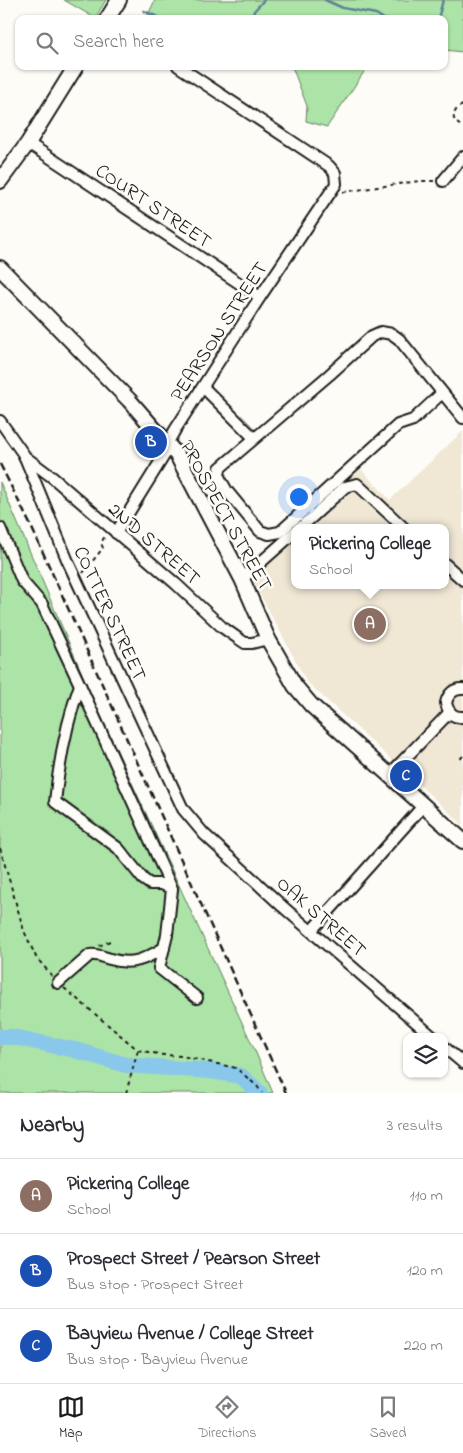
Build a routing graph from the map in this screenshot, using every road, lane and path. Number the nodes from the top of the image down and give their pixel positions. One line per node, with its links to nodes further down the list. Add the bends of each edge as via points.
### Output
1 (119, 0): 2 (main road)
2 (110, 15)
3 (73, 70): 7 (main road)
4 (184, 70): 11 (street, PEARSON STREET, via 329,166 336,184)
5 (463, 105): 6 (path, via 453,115 455,122)
6 (463, 127)
7 (28, 142): 9 (main road); 13 (street, COURT STREET)
8 (463, 157): 10 (street)
9 (0, 181)
10 (443, 181): 11 (path, via 419,181)
11 (330, 194): 13 (street, PEARSON STREET)
12 (0, 268): 19 (main road, PROSPECT STREET, via 129,400)
13 (260, 297): 14 (street, PEARSON STREET)
14 (203, 387): 18 (street); 19 (street, PEARSON STREET)
15 (442, 393): 16 (street); 18 (street, via 399,339 382,332 372,336); 18 (street, via 413,420 398,425 280,532 269,534 260,531 219,477 220,468)
16 (463, 418)
17 (0, 421): 20 (street, COTTER STREET)
18 (254, 438)
19 (167, 444): 24 (street, PEARSON STREET, via 165,454); 27 (main road, PROSPECT STREET, via 176,455)
20 (24, 455): 24 (street, 2ND STREET); 28 (street, COTTER STREET)
21 (304, 524): 22 (street, via 345,487 356,484)
22 (400, 524)
23 (0, 528): 31 (street, via 22,580 42,604)
24 (113, 530): 28 (path, via 101,543 103,548); 30 (street, 2ND STREET, via 239,639 252,643)
25 (291, 536): 27 (street)
26 (449, 568): 29 (street)
27 (242, 579): 30 (main road, PROSPECT STREET)
28 (76, 580): 39 (street, COTTER STREET, via 183,809)
29 (463, 580)
30 (268, 639): 37 (main road, PROSPECT STREET, via 295,686 311,705)
31 (80, 685): 42 (street); 42 (street, via 72,708 55,802 118,848 143,879)
32 (463, 689): 33 (street, via 455,690 448,698)
33 (450, 712): 34 (street); 37 (street)
34 (463, 717)
35 (463, 756): 36 (path)
36 (463, 759)
37 (389, 776): 38 (main road, PROSPECT STREET)
38 (423, 806): 40 (main road, PROSPECT STREET); 43 (street)
39 (191, 819): 43 (street, OAK STREET)
40 (463, 841)
41 (0, 848): 45 (path, via 24,931 36,957)
42 (172, 890): 44 (street)
43 (312, 930): 47 (street, OAK STREET)
44 (164, 948): 45 (street, via 144,960 126,962 90,955); 46 (street, via 159,968)
45 (58, 983): 48 (path)
46 (198, 998)
47 (428, 1033)
48 (138, 1050): 51 (path); 52 (path, via 236,1068)
49 (448, 1050): 50 (street)
50 (463, 1063)
51 (126, 1093)
52 (262, 1093)

